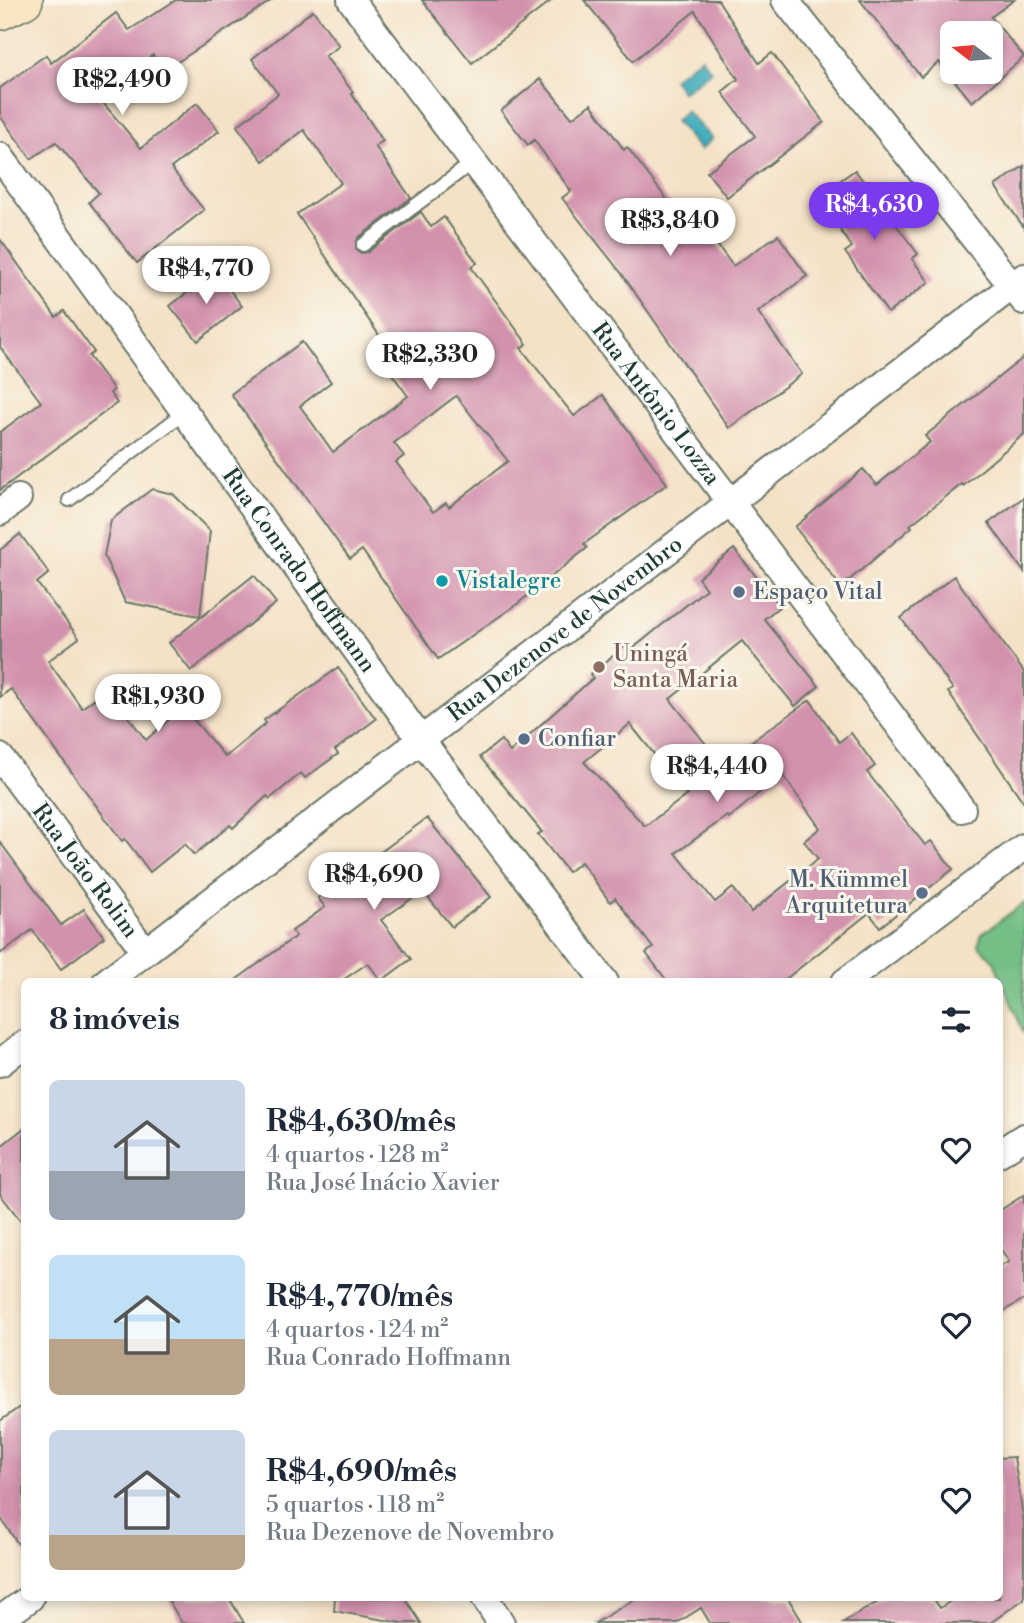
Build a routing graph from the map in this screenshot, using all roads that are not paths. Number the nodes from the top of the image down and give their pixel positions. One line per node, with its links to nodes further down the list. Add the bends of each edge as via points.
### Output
1 (24, 0): 4 (main road)
2 (351, 0): 6 (street, Rua Antônio Lozza)
3 (785, 0): 8 (street)
4 (0, 11)
5 (0, 156): 9 (street, Rua Conrado Hoffmann)
6 (473, 162): 7 (lane); 11 (street, Rua Antônio Lozza)
7 (363, 245)
8 (1020, 288): 11 (street, Rua Dezenove de Novembro)
9 (185, 412): 10 (lane); 12 (street, Rua Conrado Hoffmann)
10 (69, 500)
11 (730, 503): 12 (street, Rua Dezenove de Novembro); 14 (street, Rua Antônio Lozza)
12 (421, 740): 16 (street, Rua Dezenove de Novembro); 18 (street, Rua Conrado Hoffmann)
13 (0, 757): 16 (street, Rua João Rolim)
14 (962, 808)
15 (1024, 846): 19 (street)
16 (145, 951): 17 (street, Rua Dezenove de Novembro)
17 (111, 978)
18 (602, 978)
19 (850, 978)
20 (21, 1046): 21 (street)
21 (0, 1063)
22 (1024, 1137): 23 (street)
23 (1003, 1150)
24 (26, 1601): 26 (street)
25 (487, 1601): 27 (street)
26 (0, 1619)
27 (501, 1623)

